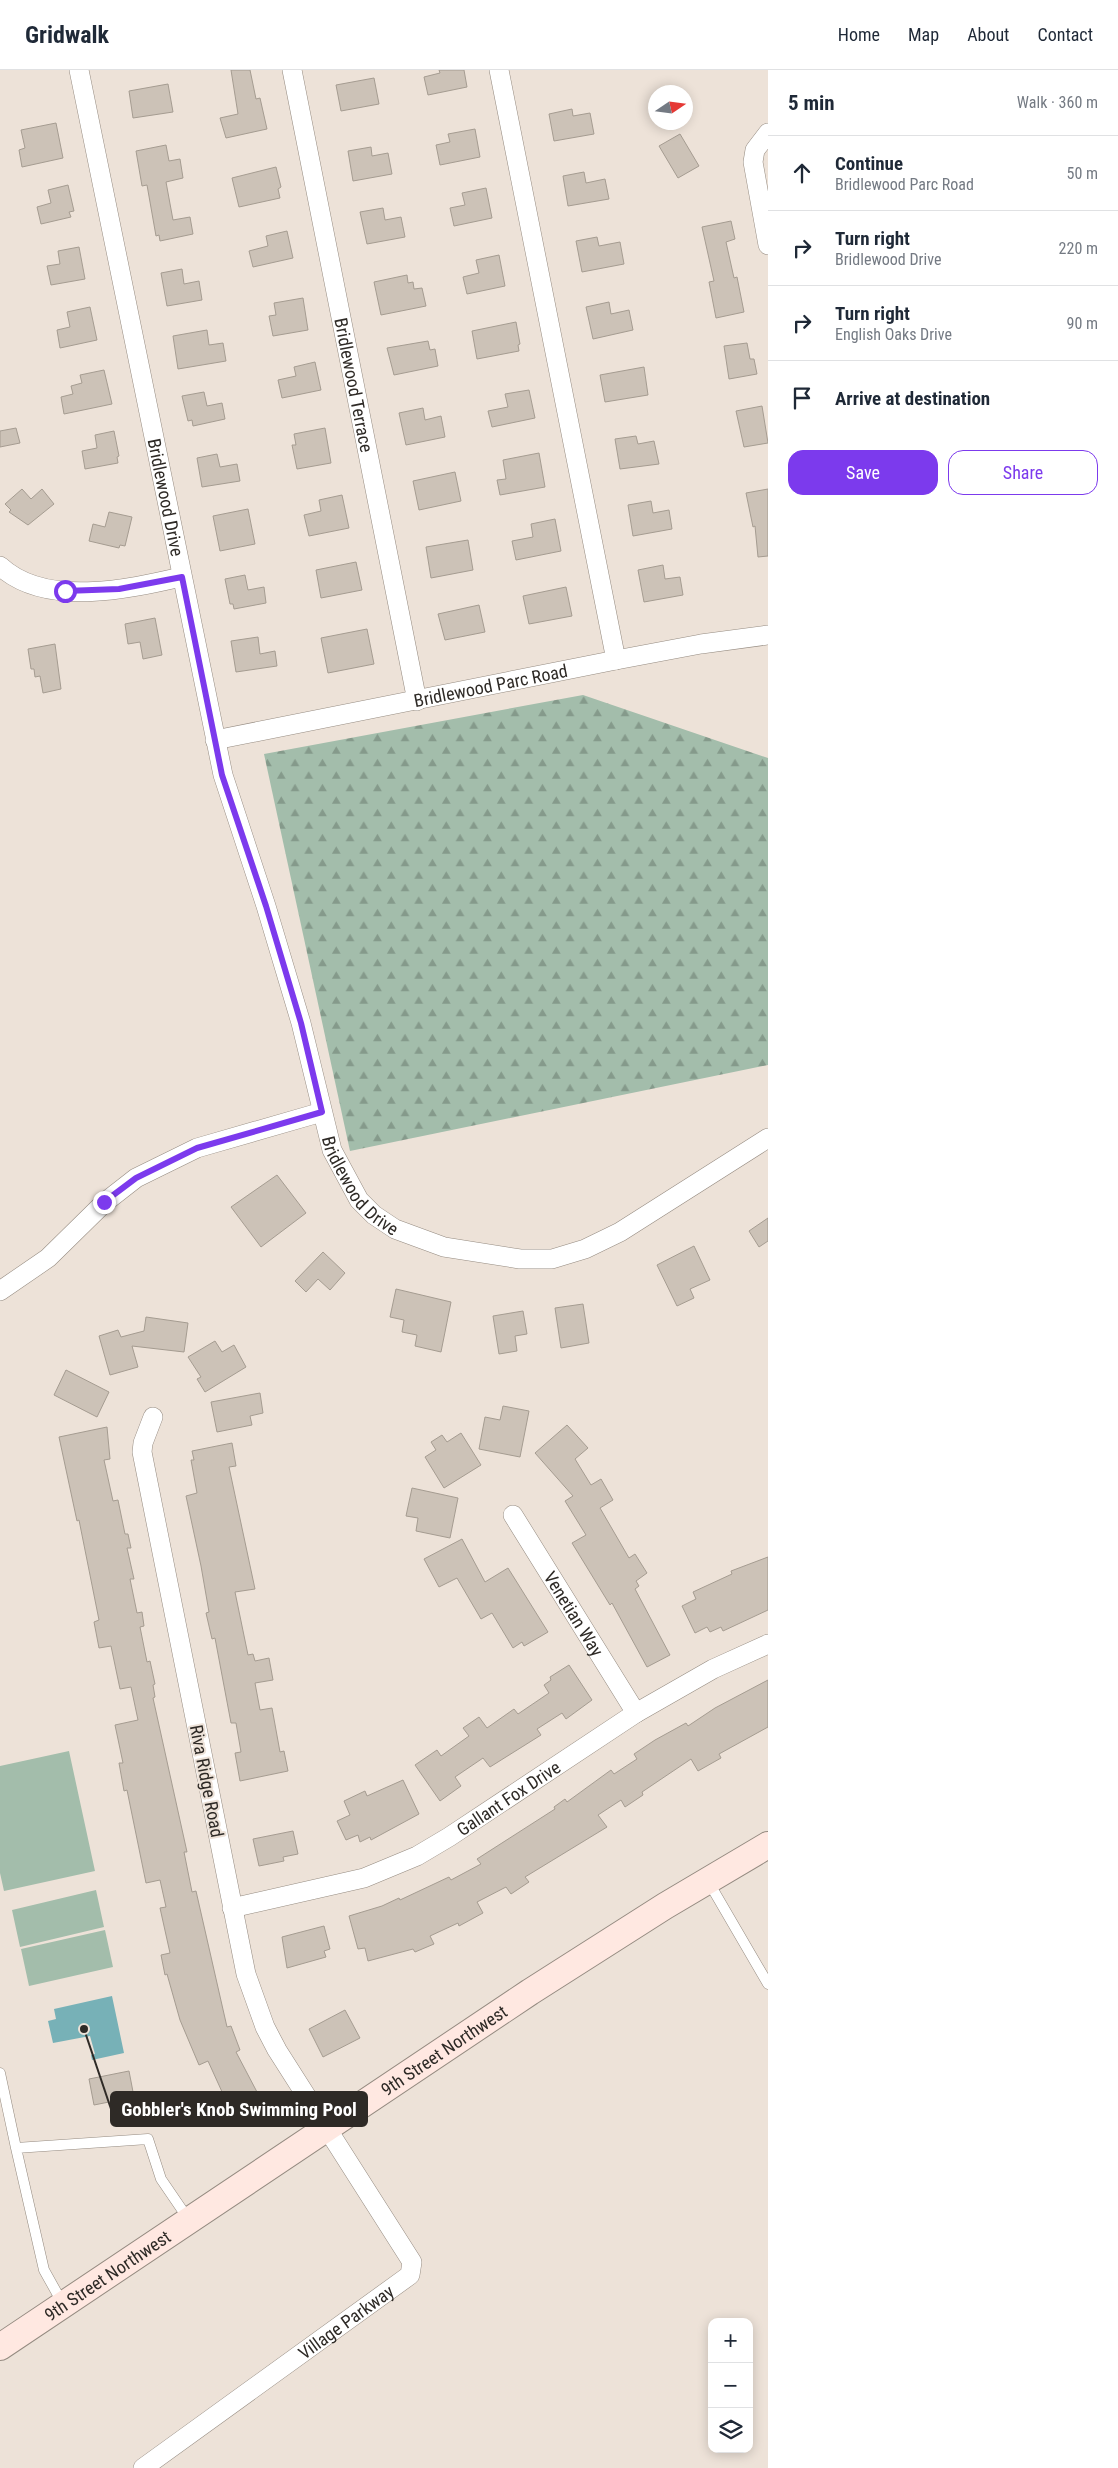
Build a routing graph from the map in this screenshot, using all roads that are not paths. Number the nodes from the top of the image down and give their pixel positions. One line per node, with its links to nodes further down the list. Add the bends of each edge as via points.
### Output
1 (79, 70): 7 (street, Bridlewood Drive)
2 (292, 70): 10 (street, Bridlewood Terrace)
3 (499, 70): 9 (street)
4 (768, 133): 5 (street, via 755,150 753,162)
5 (768, 245)
6 (0, 566): 7 (street, via 37,586 70,592 119,589)
7 (182, 577): 11 (street, Bridlewood Drive)
8 (768, 634): 9 (street, Bridlewood Parc Road)
9 (616, 660): 10 (street, Bridlewood Parc Road)
10 (417, 701): 11 (street, Bridlewood Parc Road)
11 (215, 740): 12 (street, Bridlewood Drive, via 222,775 301,1023)
12 (322, 1112): 13 (street, Bridlewood Drive, via 332,1150 359,1200 374,1215 395,1229 444,1247 520,1259 568,1255 620,1232); 14 (street, via 197,1148 136,1178 104,1202 48,1258)
13 (768, 1138)
14 (0, 1291)
15 (153, 1416): 21 (street, Riva Ridge Road, via 142,1452)
16 (512, 1515): 18 (street, Venetian Way)
17 (768, 1644): 18 (street, Gallant Fox Drive)
18 (636, 1713): 21 (street, Gallant Fox Drive, via 417,1856 356,1881)
19 (768, 1845): 20 (street, 9th Street Northwest)
20 (708, 1880): 22 (lane); 24 (street, 9th Street Northwest, via 530,1992)
21 (232, 1908): 24 (street, Riva Ridge Road, via 246,1974 265,2027 303,2094)
22 (768, 1984)
23 (0, 2073): 25 (lane)
24 (328, 2128): 26 (street, 9th Street Northwest); 29 (street, Village Parkway, via 405,2247 412,2262 410,2274)
25 (16, 2148): 26 (lane, via 148,2139 160,2179); 27 (lane, via 44,2270)
26 (189, 2220): 27 (street, 9th Street Northwest)
27 (63, 2304): 28 (street, 9th Street Northwest)
28 (0, 2347)
29 (143, 2468)

